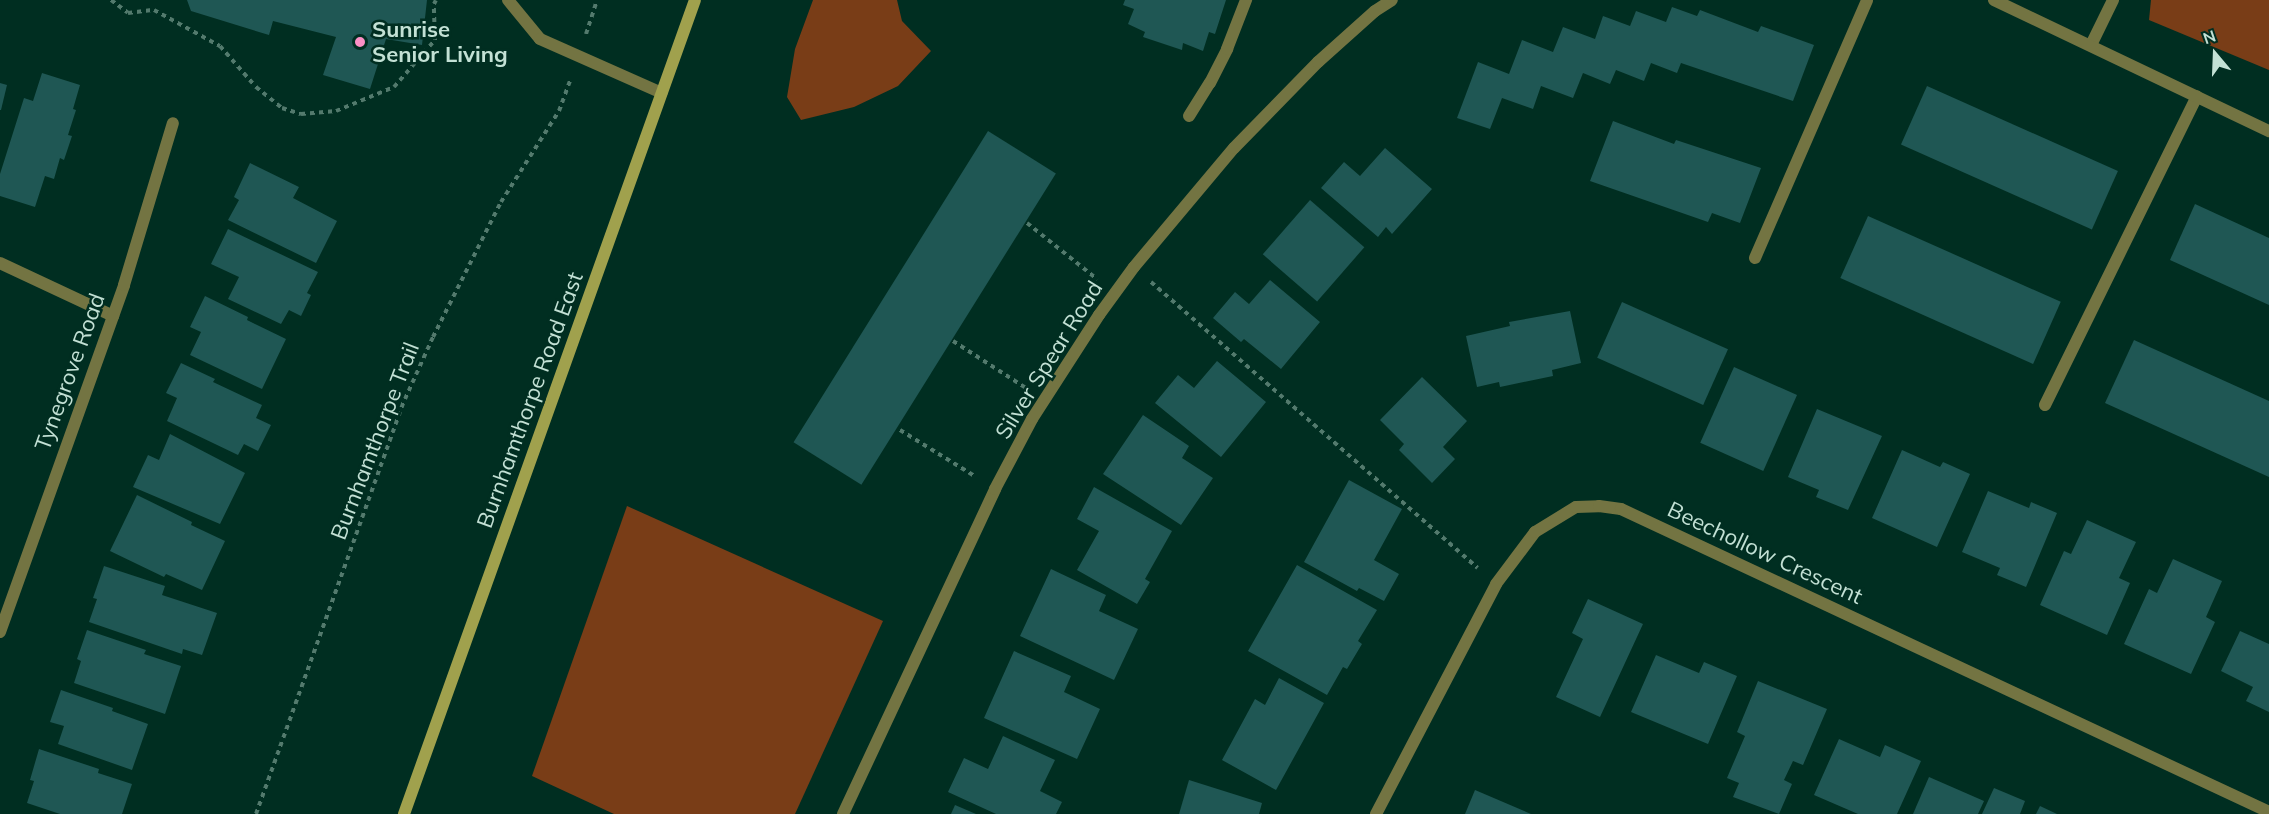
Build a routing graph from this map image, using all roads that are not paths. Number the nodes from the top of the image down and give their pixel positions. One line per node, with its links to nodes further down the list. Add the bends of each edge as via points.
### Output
1 (508, 0): 9 (street, via 540,39)
2 (695, 0): 9 (main road, Burnhamthorpe Road East)
3 (1246, 0): 11 (street, via 1223,58)
4 (1392, 0): 21 (street, Silver Spear Road, via 1318,62 1234,148 1115,293 1044,399 995,489)
5 (1867, 0): 14 (street)
6 (1994, 0): 8 (street)
7 (2113, 0): 8 (street)
8 (2091, 45): 10 (street)
9 (662, 93): 20 (main road, Burnhamthorpe Road East)
10 (2197, 96): 13 (street); 17 (street)
11 (1189, 116)
12 (173, 123): 16 (street, Tynegrove Road)
13 (2269, 131)
14 (1755, 258)
15 (0, 263): 16 (street)
16 (112, 316): 18 (street, Tynegrove Road)
17 (2045, 405)
18 (0, 632)
19 (2269, 812): 22 (street, Beechollow Crescent, via 1621,509 1599,506 1576,507 1535,532 1496,584)
20 (405, 814)
21 (843, 814)
22 (1376, 814)

